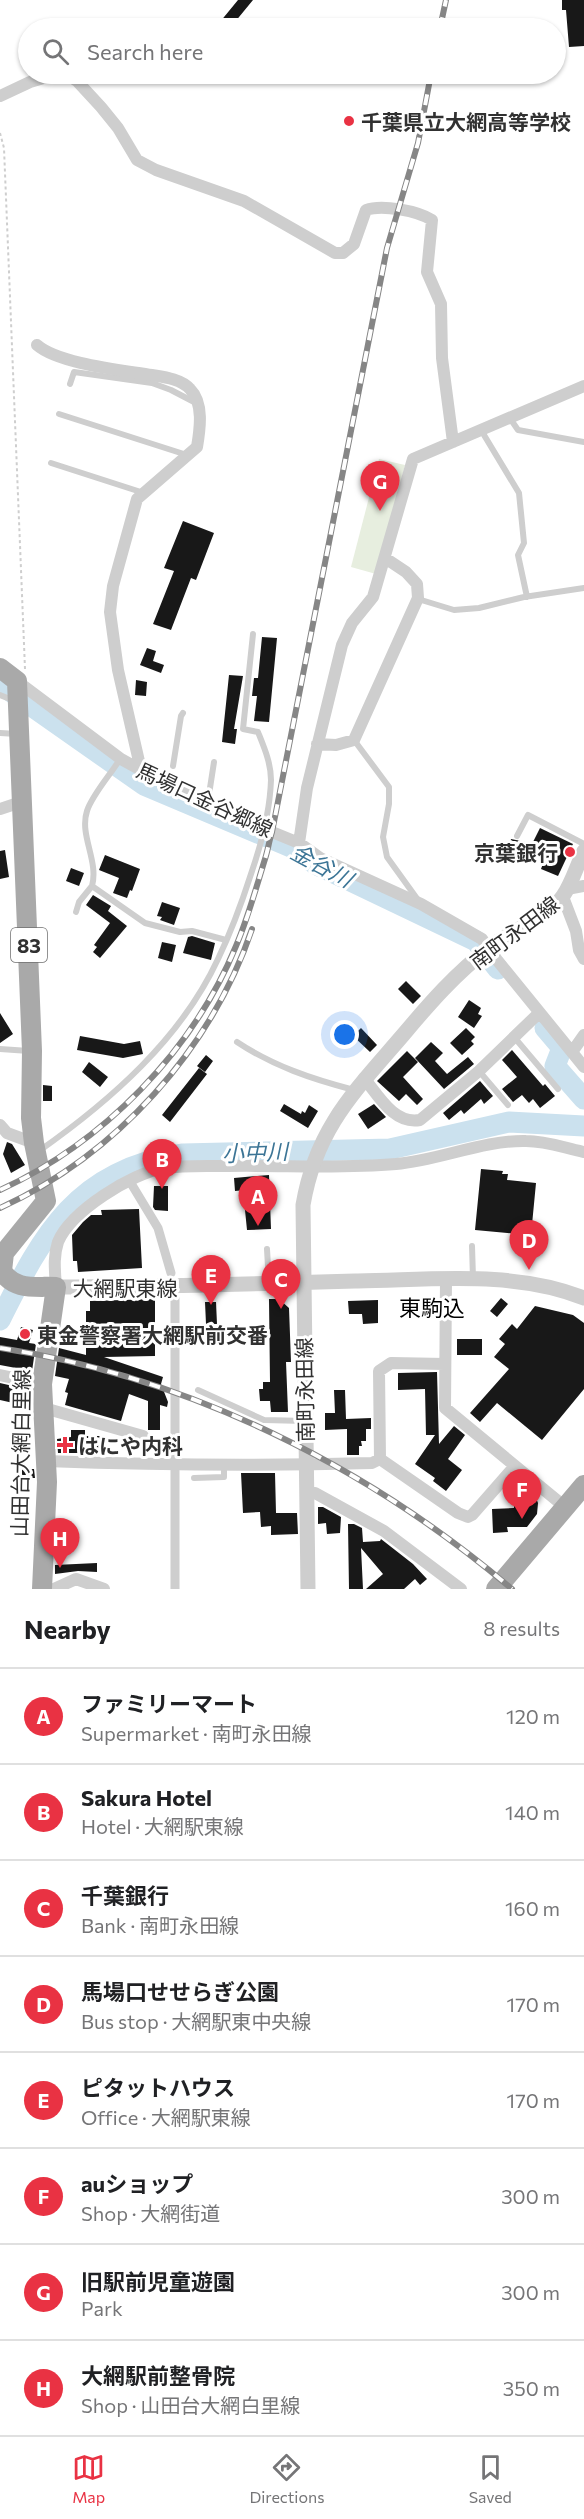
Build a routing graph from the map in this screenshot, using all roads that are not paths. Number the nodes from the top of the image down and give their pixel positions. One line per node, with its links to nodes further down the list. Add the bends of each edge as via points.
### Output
1 (26, 84): 3 (street)
2 (80, 84): 11 (street, via 118,128 137,160 244,201 335,252 344,253 354,244 366,210 375,206 423,214 432,220 427,272 441,304 442,358)
3 (0, 96)
4 (37, 345): 7 (street, via 68,359 174,379 190,389)
5 (70, 384): 7 (lane, via 74,372 152,383)
6 (584, 386): 9 (street)
7 (198, 404): 13 (street, via 197,447)
8 (59, 414): 13 (lane)
9 (509, 417): 10 (street); 12 (lane, via 518,430)
10 (481, 430): 11 (street); 18 (lane, via 519,493 524,543 518,555)
11 (453, 442): 16 (street, via 413,459)
12 (584, 442)
13 (188, 455): 15 (street)
14 (51, 463): 15 (lane)
15 (144, 493): 33 (street, via 137,499 113,586 110,612 118,670)
16 (385, 558): 19 (street, via 417,584); 29 (street, via 373,597 352,623 342,645)
17 (584, 588): 18 (lane)
18 (527, 597): 19 (lane, via 454,610)
19 (418, 598): 28 (street)
20 (253, 634): 37 (lane, via 243,729 258,732 266,752 271,779)
21 (0, 668): 22 (main road)
22 (17, 681): 24 (main road, 83); 30 (street, 馬場口金谷郷線)
23 (0, 694): 24 (lane)
24 (19, 702): 27 (main road, 83)
25 (183, 713): 32 (lane)
26 (0, 733): 27 (lane)
27 (20, 735): 34 (main road, 83)
28 (354, 740): 29 (street, via 336,745); 45 (lane, via 389,787 383,837 387,857)
29 (317, 744): 39 (street)
30 (121, 759): 33 (street, 馬場口金谷郷線); 42 (lane, via 87,810)
31 (214, 762): 35 (lane)
32 (173, 766)
33 (141, 770): 35 (street, 馬場口金谷郷線)
34 (24, 801): 36 (street); 55 (main road, 83)
35 (207, 801): 37 (street, 馬場口金谷郷線)
36 (0, 809)
37 (264, 829): 39 (street, 馬場口金谷郷線); 47 (lane)
38 (517, 836): 40 (lane, via 528,815)
39 (299, 843): 45 (street, 馬場口金谷郷線, via 320,858)
40 (584, 844)
41 (584, 851): 44 (street, 南町永田線)
42 (92, 886): 46 (lane); 47 (lane, via 146,924)
43 (584, 886): 44 (street)
44 (565, 893): 48 (street, 南町永田線, via 550,910); 49 (street)
45 (421, 904): 48 (street, 馬場口金谷郷線, via 483,939)
46 (76, 912)
47 (226, 940): 63 (lane, via 201,989 148,1060 109,1098)
48 (489, 948): 50 (street, 馬場口金谷郷線); 59 (street, 南町永田線, via 437,995)
49 (584, 959)
50 (539, 1013): 52 (street); 56 (street, 馬場口金谷郷線)
51 (584, 1035): 56 (street)
52 (514, 1037): 58 (street); 60 (lane)
53 (237, 1042): 59 (lane, via 281,1067)
54 (0, 1049): 55 (lane)
55 (32, 1051): 63 (main road, 83, via 31,1118)
56 (572, 1052): 57 (street, 馬場口金谷郷線)
57 (584, 1067)
58 (479, 1071): 59 (street, via 426,1116 413,1122 399,1118); 61 (lane)
59 (359, 1084): 65 (street, 南町永田線, via 340,1108)
60 (558, 1089)
61 (508, 1105)
62 (0, 1125): 63 (street)
63 (35, 1148): 67 (main road, 83)
64 (584, 1152): 65 (street, via 551,1142 524,1140 396,1164)
65 (317, 1157): 66 (street, via 289,1165 164,1168); 75 (street, 南町永田線, via 303,1205)
66 (129, 1180): 72 (street, via 158,1228); 77 (street, via 96,1202 63,1232 54,1257)
67 (44, 1206): 68 (lane); 71 (main road, via 4,1253)
68 (12, 1231)
69 (472, 1246): 74 (lane)
70 (267, 1249): 76 (lane)
71 (3, 1271): 77 (main road, via 20,1286)
72 (171, 1273)
73 (446, 1280): 74 (street, 大網駅東線); 75 (street, 大網駅東線); 80 (street)
74 (473, 1280): 79 (street, 大網駅東線, via 513,1281 561,1289)
75 (302, 1283): 76 (street, 大網駅東線); 85 (street, 南町永田線)
76 (269, 1284): 77 (street, 大網駅東線)
77 (56, 1287): 82 (main road, 山田台大網白里線)
78 (175, 1296): 89 (street)
79 (584, 1298)
80 (445, 1364): 87 (street, via 391,1363 379,1371); 92 (street, via 445,1408)
81 (0, 1375): 82 (street)
82 (42, 1384): 84 (main road, 山田台大網白里線)
83 (198, 1390): 85 (lane, via 264,1420)
84 (44, 1408): 86 (street); 88 (main road, 山田台大網白里線)
85 (304, 1421): 91 (street, 南町永田線)
86 (143, 1436)
87 (380, 1459): 91 (street, via 372,1463); 92 (street, via 468,1517)
88 (46, 1461): 89 (street); 97 (main road, 山田台大網白里線)
89 (174, 1464): 90 (street); 100 (street)
90 (224, 1464): 91 (street); 93 (lane, via 224,1477)
91 (305, 1465): 95 (street, 南町永田線)
92 (514, 1467): 96 (street)
93 (194, 1478)
94 (584, 1485): 96 (main road)
95 (306, 1493): 101 (street, 南町永田線); 102 (street, via 315,1493 384,1532)
96 (565, 1506): 103 (main road)
97 (42, 1589)
98 (54, 1589): 99 (street, via 76,1579)
99 (104, 1589)
100 (175, 1589)
101 (308, 1589)
102 (461, 1589)
103 (496, 1589)

